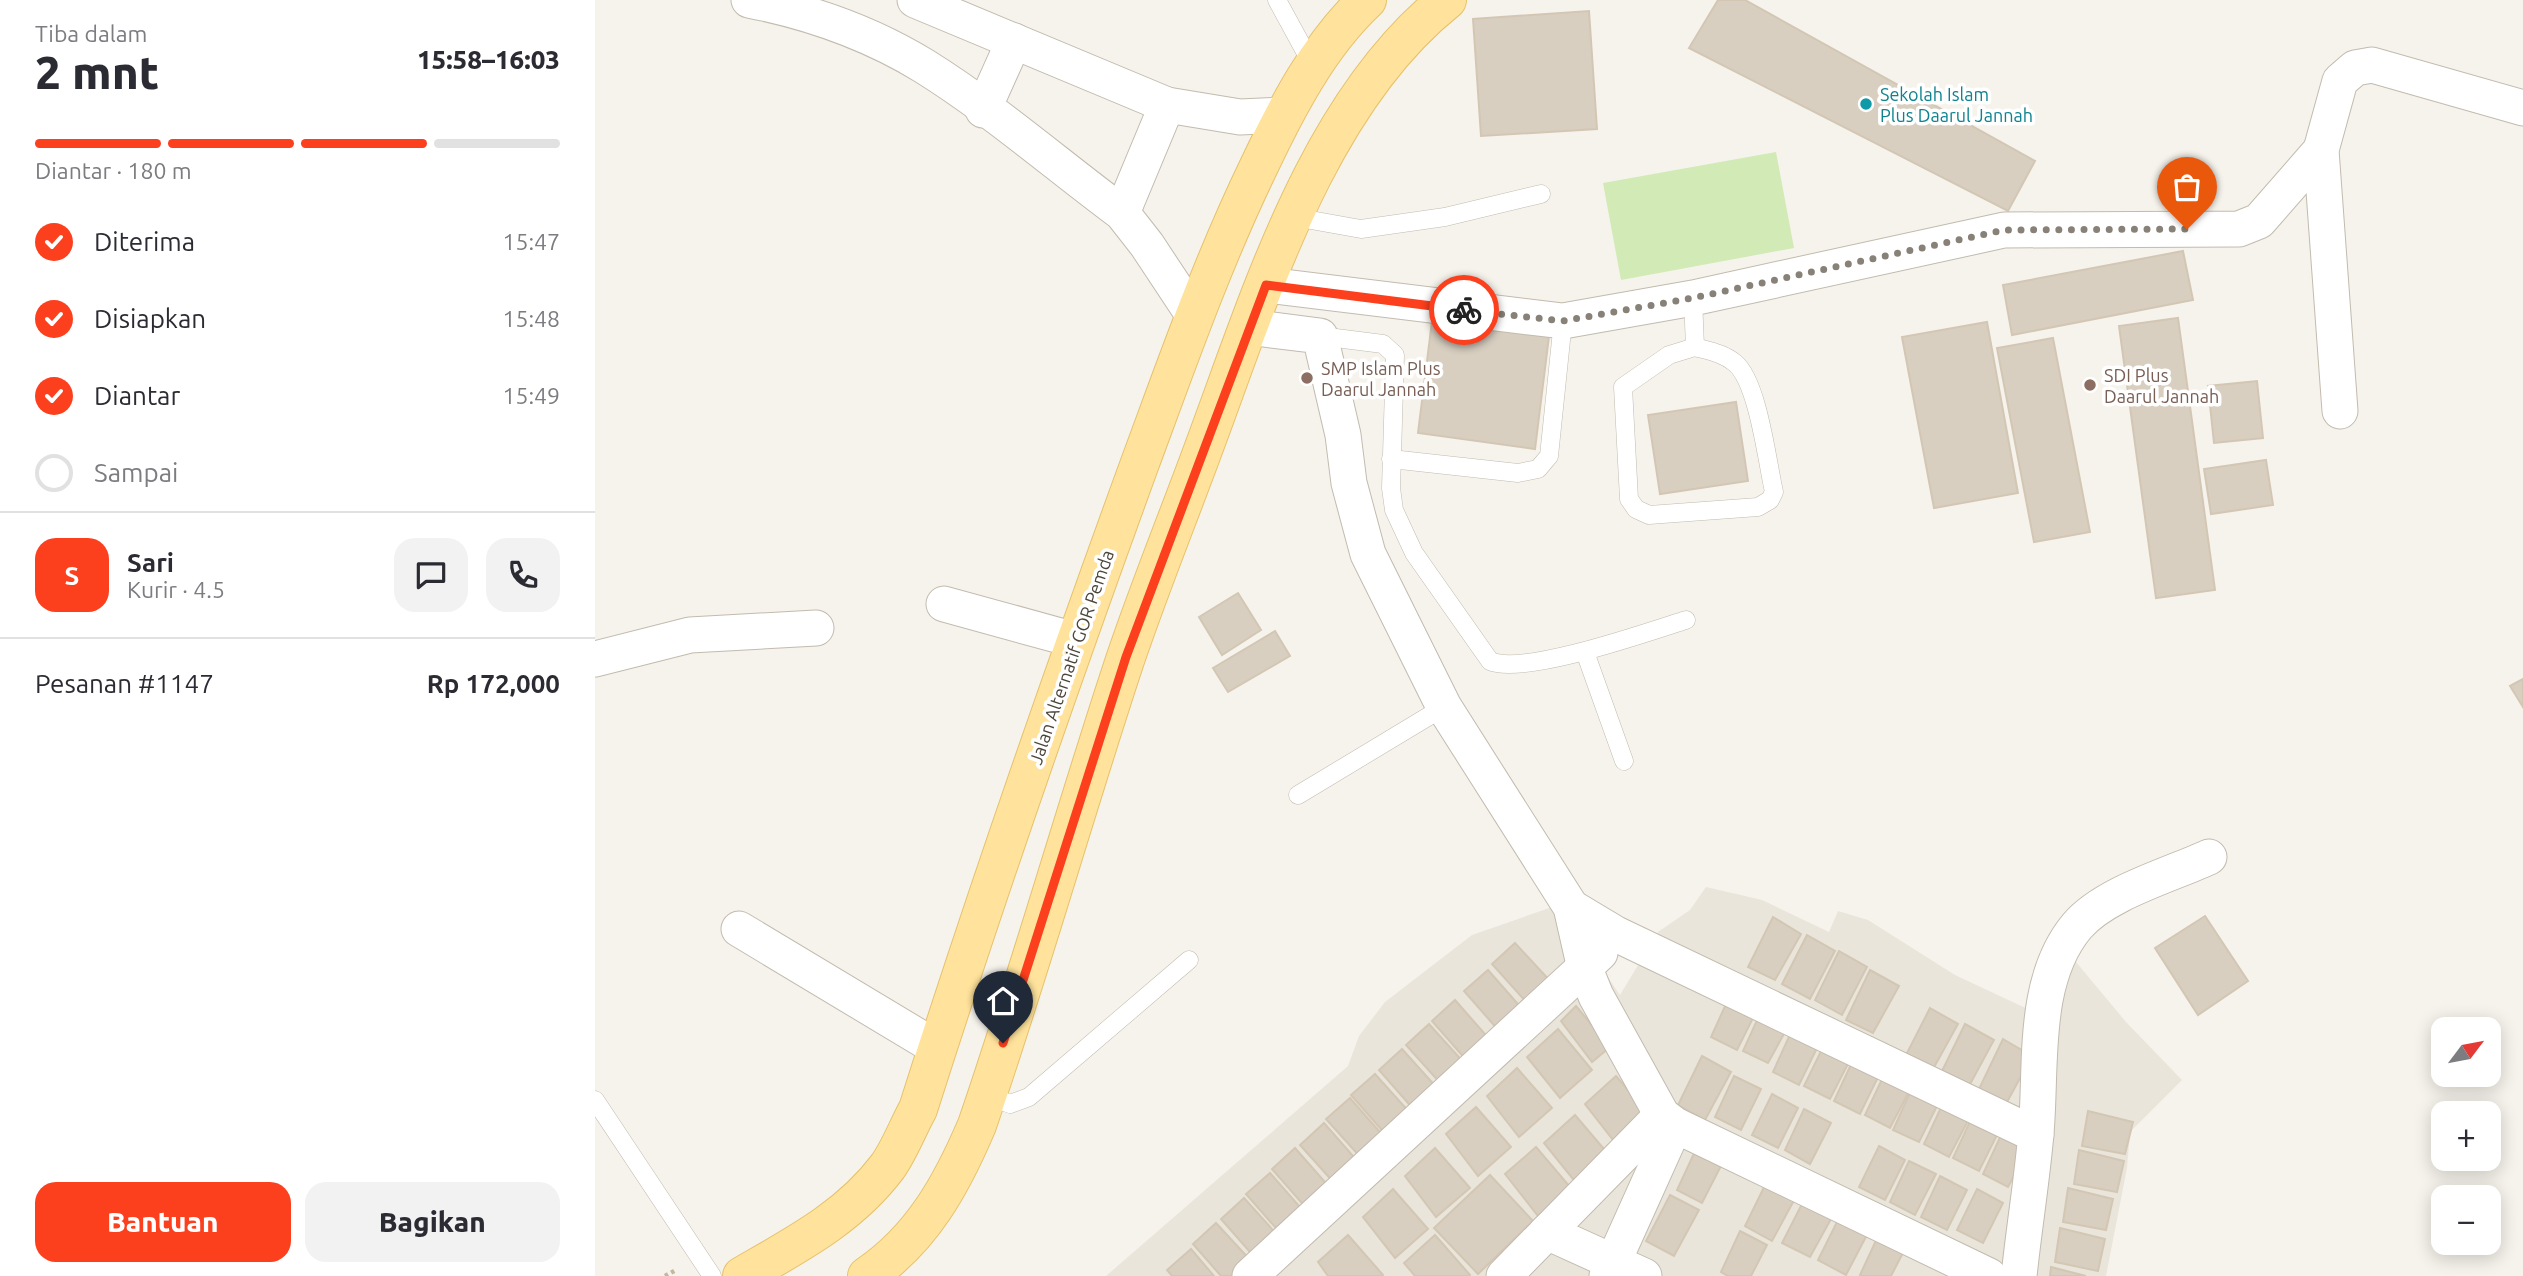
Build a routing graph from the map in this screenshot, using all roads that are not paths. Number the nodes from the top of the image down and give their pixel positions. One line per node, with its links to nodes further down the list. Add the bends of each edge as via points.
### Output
1 (749, 0): 10 (street, via 796,9 865,35 923,66)
2 (915, 0): 6 (street)
3 (1277, 0): 7 (lane)
4 (1367, 0): 7 (main road, Jalan Alternatif GOR Pemda)
5 (1447, 0): 15 (main road, via 1360,96 1324,151)
6 (1014, 41): 8 (street); 10 (street)
7 (1313, 66): 11 (main road, Jalan Alternatif GOR Pemda)
8 (1167, 105): 11 (street, via 1240,117); 14 (street)
9 (2523, 107): 12 (street, via 2372,65 2355,68 2340,81)
10 (983, 110): 14 (street)
11 (1283, 115): 18 (main road, Jalan Alternatif GOR Pemda)
12 (2321, 150): 17 (street, via 2259,220 2239,229 2004,230); 23 (street)
13 (1541, 194): 15 (lane, via 1445,217 1361,229)
14 (1122, 213): 18 (street)
15 (1294, 217): 16 (main road)
16 (1266, 285): 19 (street); 20 (main road)
17 (1693, 298): 19 (street); 22 (lane)
18 (1194, 316): 28 (main road, Jalan Alternatif GOR Pemda)
19 (1563, 321): 24 (lane, via 1549,456 1538,469 1518,473)
20 (1248, 327): 21 (street); 41 (main road, via 1126,657)
21 (1320, 336): 24 (lane, via 1383,344 1395,355); 31 (street, via 1368,554)
22 (1695, 347): 22 (lane, via 1720,353 1737,365 1749,384 1774,492 1758,507 1649,515 1629,499 1623,387 1669,355)
23 (2340, 411)
24 (1391, 459): 29 (lane, via 1391,488 1400,527 1482,654 1496,664 1508,665)
25 (944, 604): 28 (street)
26 (1686, 620): 29 (lane)
27 (816, 628): 30 (street, via 690,635)
28 (1076, 640): 40 (main road, Jalan Alternatif GOR Pemda)
29 (1585, 652): 32 (lane)
30 (595, 659)
31 (1444, 707): 33 (lane); 35 (street)
32 (1624, 761)
33 (1298, 795)
34 (2210, 858): 44 (street, via 2114,899 2079,924 2068,940 2057,959 2045,1009)
35 (1571, 907): 37 (street); 39 (street)
36 (739, 929): 40 (street)
37 (1616, 934): 39 (street); 44 (street)
38 (1188, 960): 41 (lane, via 1029,1097 1010,1104)
39 (1585, 969): 43 (street); 50 (street)
40 (937, 1048): 48 (main road, Jalan Alternatif GOR Pemda, via 918,1109 895,1153 854,1205)
41 (987, 1094): 49 (main road, via 947,1189 926,1222)
42 (595, 1100): 47 (lane)
43 (1668, 1120): 45 (street); 46 (street); 52 (street)
44 (2036, 1135): 53 (street)
45 (1547, 1232): 46 (street); 51 (street)
46 (1622, 1271)
47 (712, 1276)
48 (742, 1276)
49 (867, 1276)
50 (1250, 1276)
51 (1504, 1276)
52 (1989, 1276)
53 (2018, 1276)

